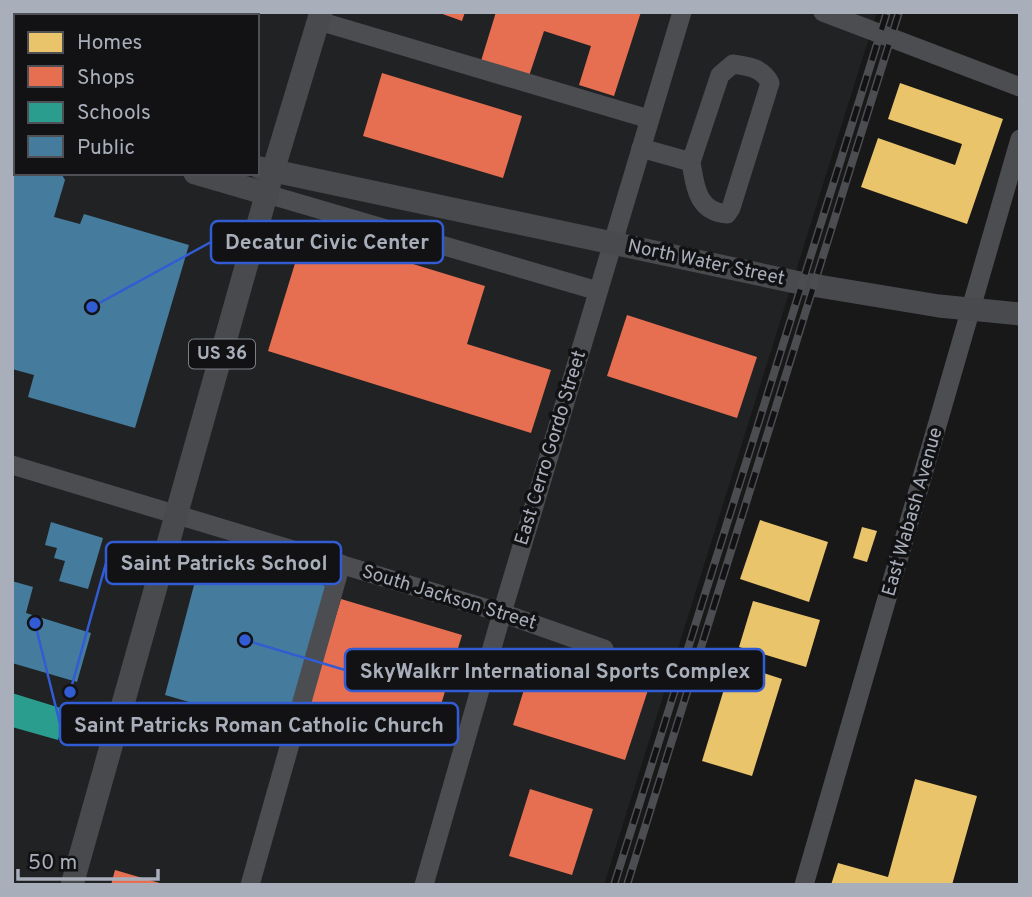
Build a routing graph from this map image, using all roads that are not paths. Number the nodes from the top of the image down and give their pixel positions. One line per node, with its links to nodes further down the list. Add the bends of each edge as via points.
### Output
1 (682, 12): 5 (street, East Cerro Gordo Street)
2 (823, 12): 4 (street)
3 (320, 16): 5 (street); 9 (main road, US 36)
4 (1020, 87)
5 (649, 120): 7 (street, East Cerro Gordo Street)
6 (1020, 139): 22 (street, East Wabash Avenue)
7 (641, 148): 8 (street); 12 (street, East Cerro Gordo Street)
8 (691, 162): 8 (street, via 724,69 733,64 766,75 770,83 727,214 708,209 698,198)
9 (265, 169): 11 (main road, US 36); 13 (main road, North Water Street, via 800,283)
10 (202, 175): 11 (main road)
11 (267, 194): 12 (street); 15 (main road, US 36)
12 (598, 291): 17 (street, East Cerro Gordo Street)
13 (1020, 314)
14 (12, 465): 15 (street, South Jackson Street)
15 (177, 514): 16 (street, South Jackson Street); 19 (main road, US 36)
16 (341, 564): 17 (street, South Jackson Street); 20 (street)
17 (502, 612): 18 (street, South Jackson Street); 21 (street, East Cerro Gordo Street)
18 (604, 649)
19 (72, 885)
20 (250, 885)
21 (424, 885)
22 (804, 885)

